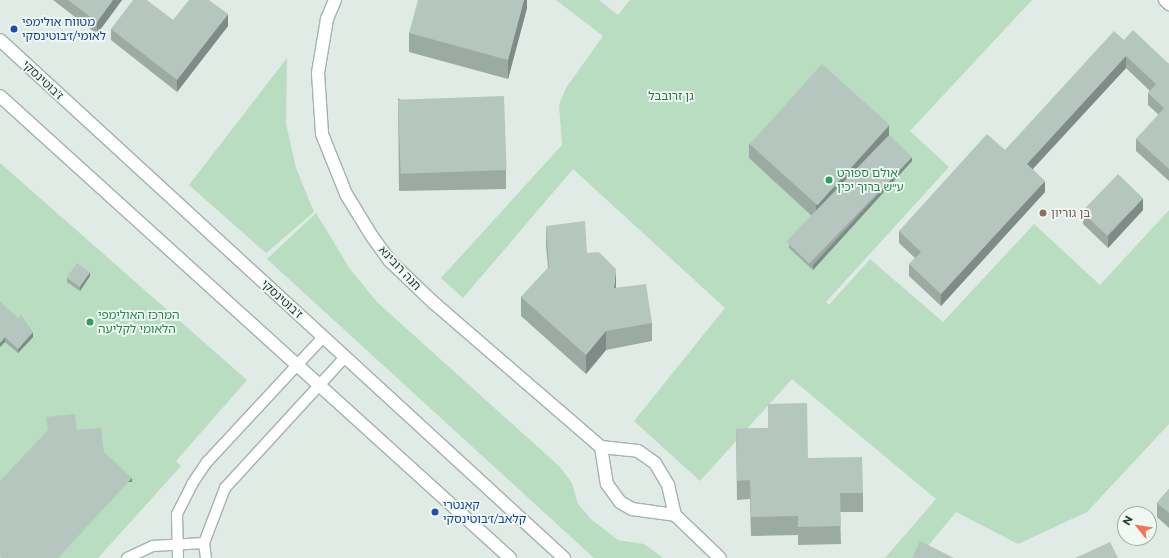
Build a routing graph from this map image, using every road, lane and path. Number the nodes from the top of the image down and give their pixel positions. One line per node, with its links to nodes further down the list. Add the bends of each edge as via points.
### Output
1 (335, 0): 10 (main road, חנה רובינא, via 327,19 318,73 322,134 346,194 390,261)
2 (1165, 0): 3 (main road)
3 (1169, 4)
4 (0, 40): 6 (main road, ז'בוטינסקי)
5 (0, 96): 8 (main road)
6 (323, 337): 7 (main road, ז'בוטינסקי); 8 (lane)
7 (345, 357): 9 (lane); 18 (main road, ז'בוטינסקי)
8 (299, 364): 9 (main road); 13 (lane, via 207,462 177,514)
9 (320, 383): 12 (lane, via 225,488); 17 (main road)
10 (600, 447): 11 (main road, via 638,451 656,463 668,485); 11 (main road, via 607,484 620,502 632,509)
11 (675, 515): 19 (main road)
12 (204, 543): 13 (lane); 16 (lane)
13 (176, 544): 14 (lane, via 154,546); 15 (lane)
14 (127, 558)
15 (178, 558)
16 (206, 558)
17 (510, 558)
18 (564, 558)
19 (720, 558)

